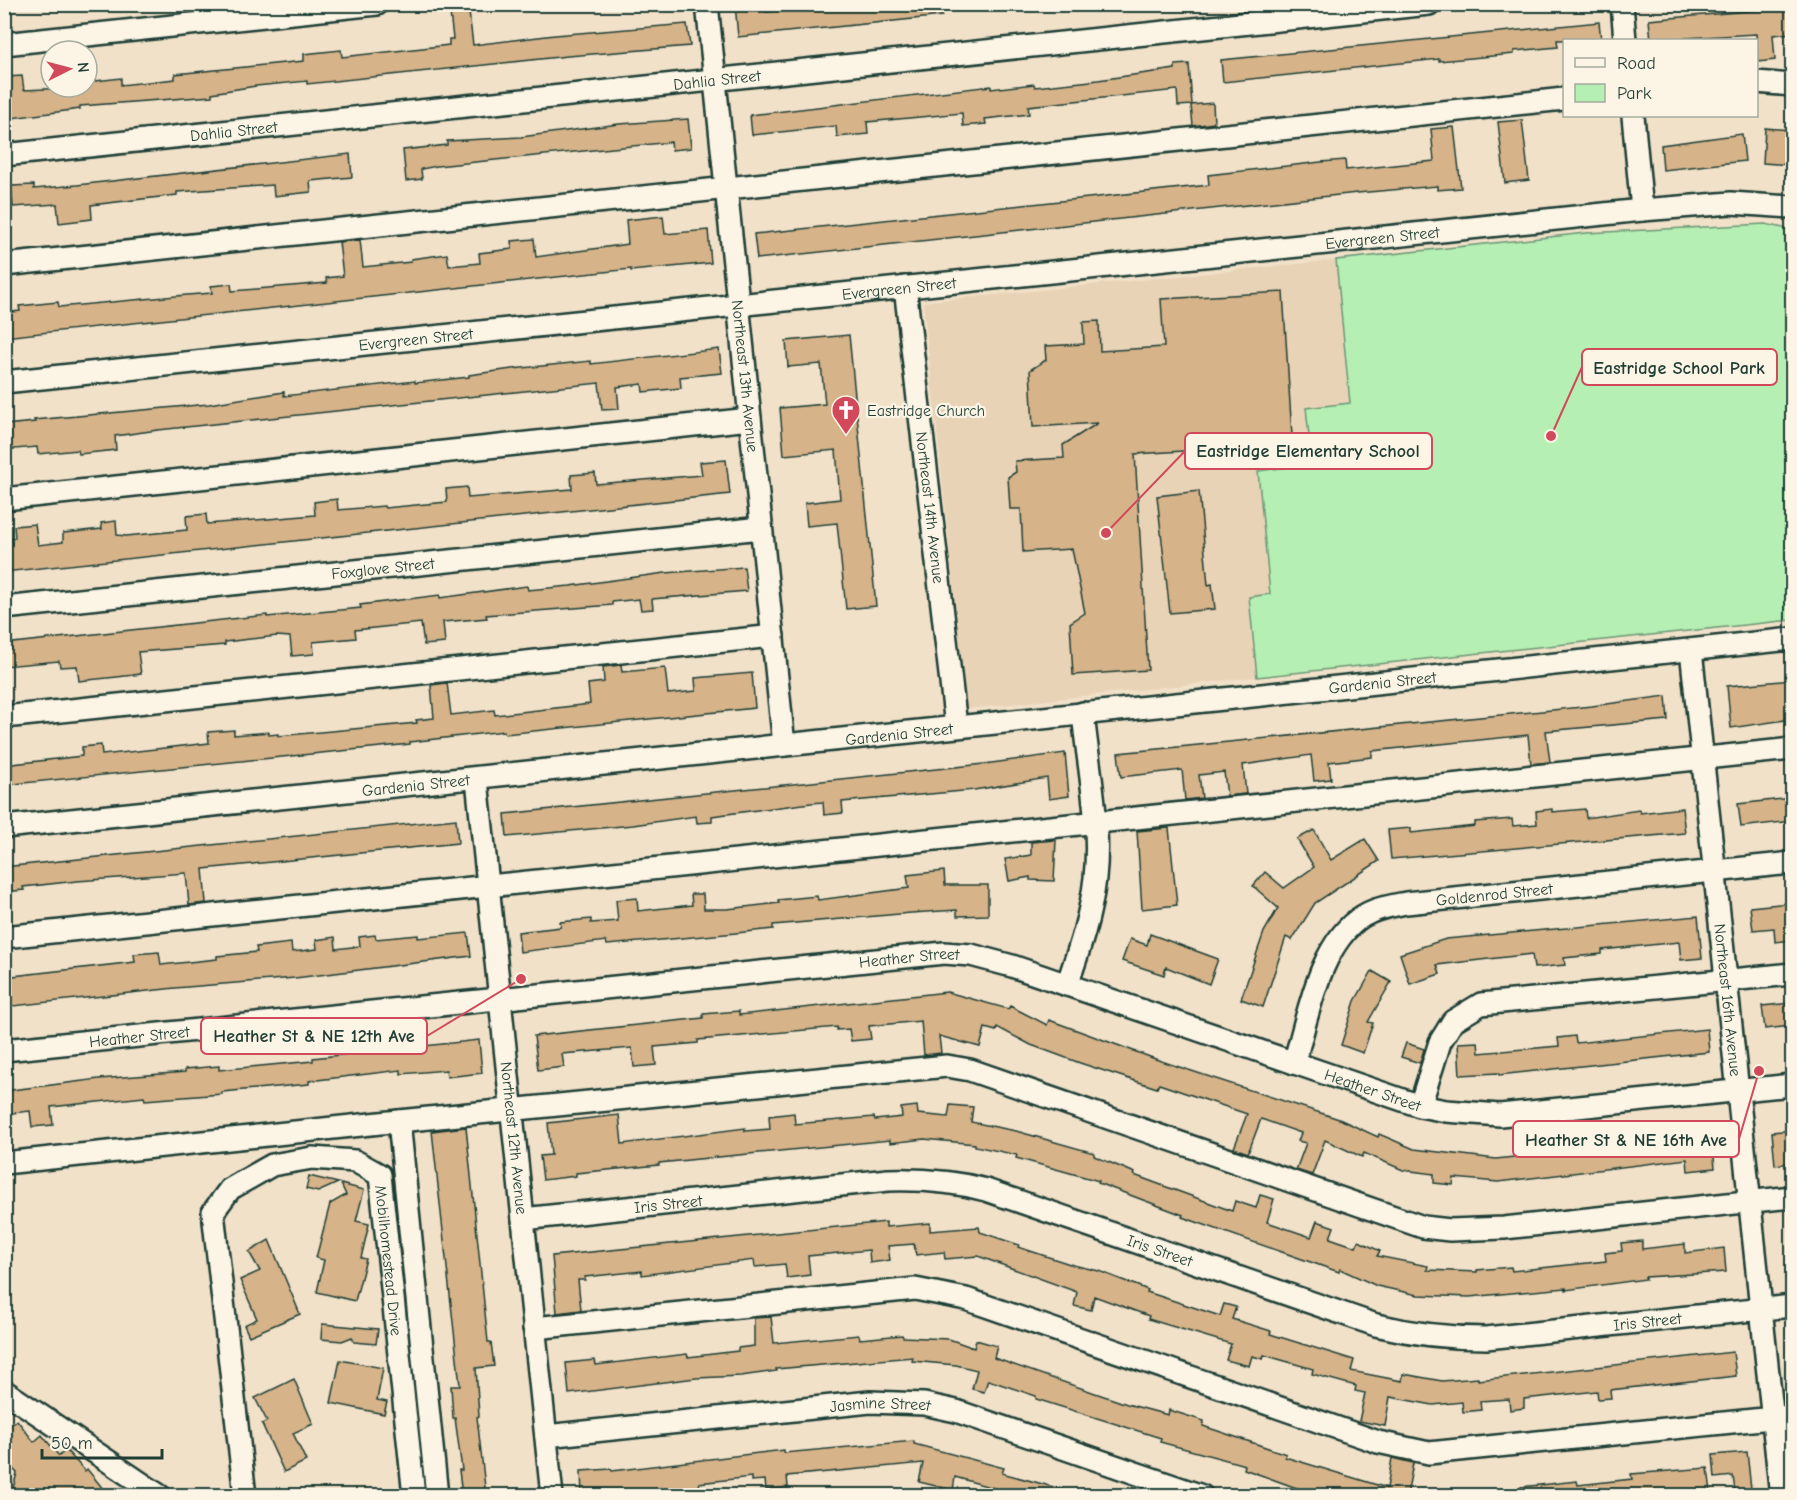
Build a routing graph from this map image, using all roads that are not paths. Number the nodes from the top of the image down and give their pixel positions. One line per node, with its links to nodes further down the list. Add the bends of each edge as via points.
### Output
1 (377, 4): 6 (street)
2 (707, 4): 7 (street, Northeast 13th Avenue)
3 (1429, 4): 7 (street, Dahlia Street)
4 (1622, 4): 5 (street)
5 (1625, 39)
6 (4, 44)
7 (715, 80): 12 (street, Dahlia Street); 13 (street, Northeast 13th Avenue)
8 (1758, 82): 9 (street)
9 (1792, 85)
10 (1563, 99): 13 (street)
11 (1633, 117): 15 (street)
12 (4, 154)
13 (726, 189): 16 (street); 18 (street, Northeast 13th Avenue)
14 (1792, 207): 15 (street, Evergreen Street, via 1731,203)
15 (1642, 210): 17 (street, Evergreen Street)
16 (4, 265)
17 (904, 287): 18 (street, Evergreen Street); 29 (street, Northeast 14th Avenue)
18 (738, 305): 19 (street, Evergreen Street); 20 (street, Northeast 13th Avenue)
19 (4, 382)
20 (750, 419): 21 (street); 22 (street, Northeast 13th Avenue)
21 (4, 499)
22 (761, 528): 23 (street, Foxglove Street); 24 (street, Northeast 13th Avenue)
23 (4, 608)
24 (773, 636): 28 (street); 30 (street, Northeast 13th Avenue)
25 (1792, 639): 26 (street, Gardenia Street)
26 (1691, 650): 27 (street, Gardenia Street); 32 (street, Northeast 16th Avenue)
27 (1083, 713): 29 (street, Gardenia Street); 34 (street)
28 (4, 717)
29 (956, 726): 30 (street, Gardenia Street)
30 (784, 745): 33 (street, Gardenia Street)
31 (1792, 749): 32 (street)
32 (1702, 758): 34 (street); 37 (street, Northeast 16th Avenue)
33 (477, 780): 35 (street, Gardenia Street); 38 (street, Northeast 12th Avenue)
34 (1095, 822): 38 (street); 42 (street, via 1092,902)
35 (4, 827)
36 (1792, 863): 37 (street, Goldenrod Street)
37 (1715, 871): 41 (street, Northeast 16th Avenue); 45 (street, Goldenrod Street, via 1406,903 1361,917 1336,942 1323,966)
38 (488, 888): 39 (street); 43 (street, Northeast 12th Avenue)
39 (4, 937)
40 (1792, 974): 41 (street)
41 (1726, 981): 47 (street, Northeast 16th Avenue); 48 (street, via 1481,1004 1453,1021 1440,1042)
42 (1067, 985): 43 (street, Heather Street, via 994,960 944,953); 45 (street, Heather Street)
43 (499, 998): 44 (street, Heather Street); 49 (street, Northeast 12th Avenue)
44 (4, 1050)
45 (1294, 1063): 48 (street, Heather Street)
46 (1792, 1085): 47 (street, Heather Street)
47 (1738, 1090): 48 (street, Heather Street, via 1500,1115); 53 (street, Northeast 16th Avenue)
48 (1420, 1106)
49 (511, 1110): 50 (street); 53 (street, via 947,1066 970,1070 1423,1227 1504,1228); 54 (street, Northeast 12th Avenue)
50 (399, 1121): 51 (street); 64 (street)
51 (4, 1163)
52 (1792, 1197): 53 (street)
53 (1749, 1202): 56 (street, Northeast 16th Avenue)
54 (523, 1220): 56 (street, Iris Street, via 888,1180 945,1181 986,1190 1409,1334 1486,1338); 57 (street, Northeast 12th Avenue)
55 (1792, 1306): 56 (street, Iris Street)
56 (1761, 1310): 59 (street, Northeast 16th Avenue)
57 (534, 1328): 59 (street, via 915,1288 966,1299 1405,1449 1429,1453); 60 (street, Northeast 12th Avenue)
58 (4, 1391): 61 (street)
59 (1782, 1417): 67 (street, Northeast 16th Avenue)
60 (546, 1436): 65 (street, Northeast 12th Avenue); 66 (street, Jasmine Street, via 870,1402 924,1404 956,1411)
61 (160, 1496)
62 (245, 1496): 63 (street, Mobilhomestead Drive, via 213,1212 230,1189 272,1165 312,1158 355,1161 380,1176)
63 (414, 1496)
64 (437, 1496)
65 (552, 1496)
66 (1202, 1496)
67 (1780, 1496)

